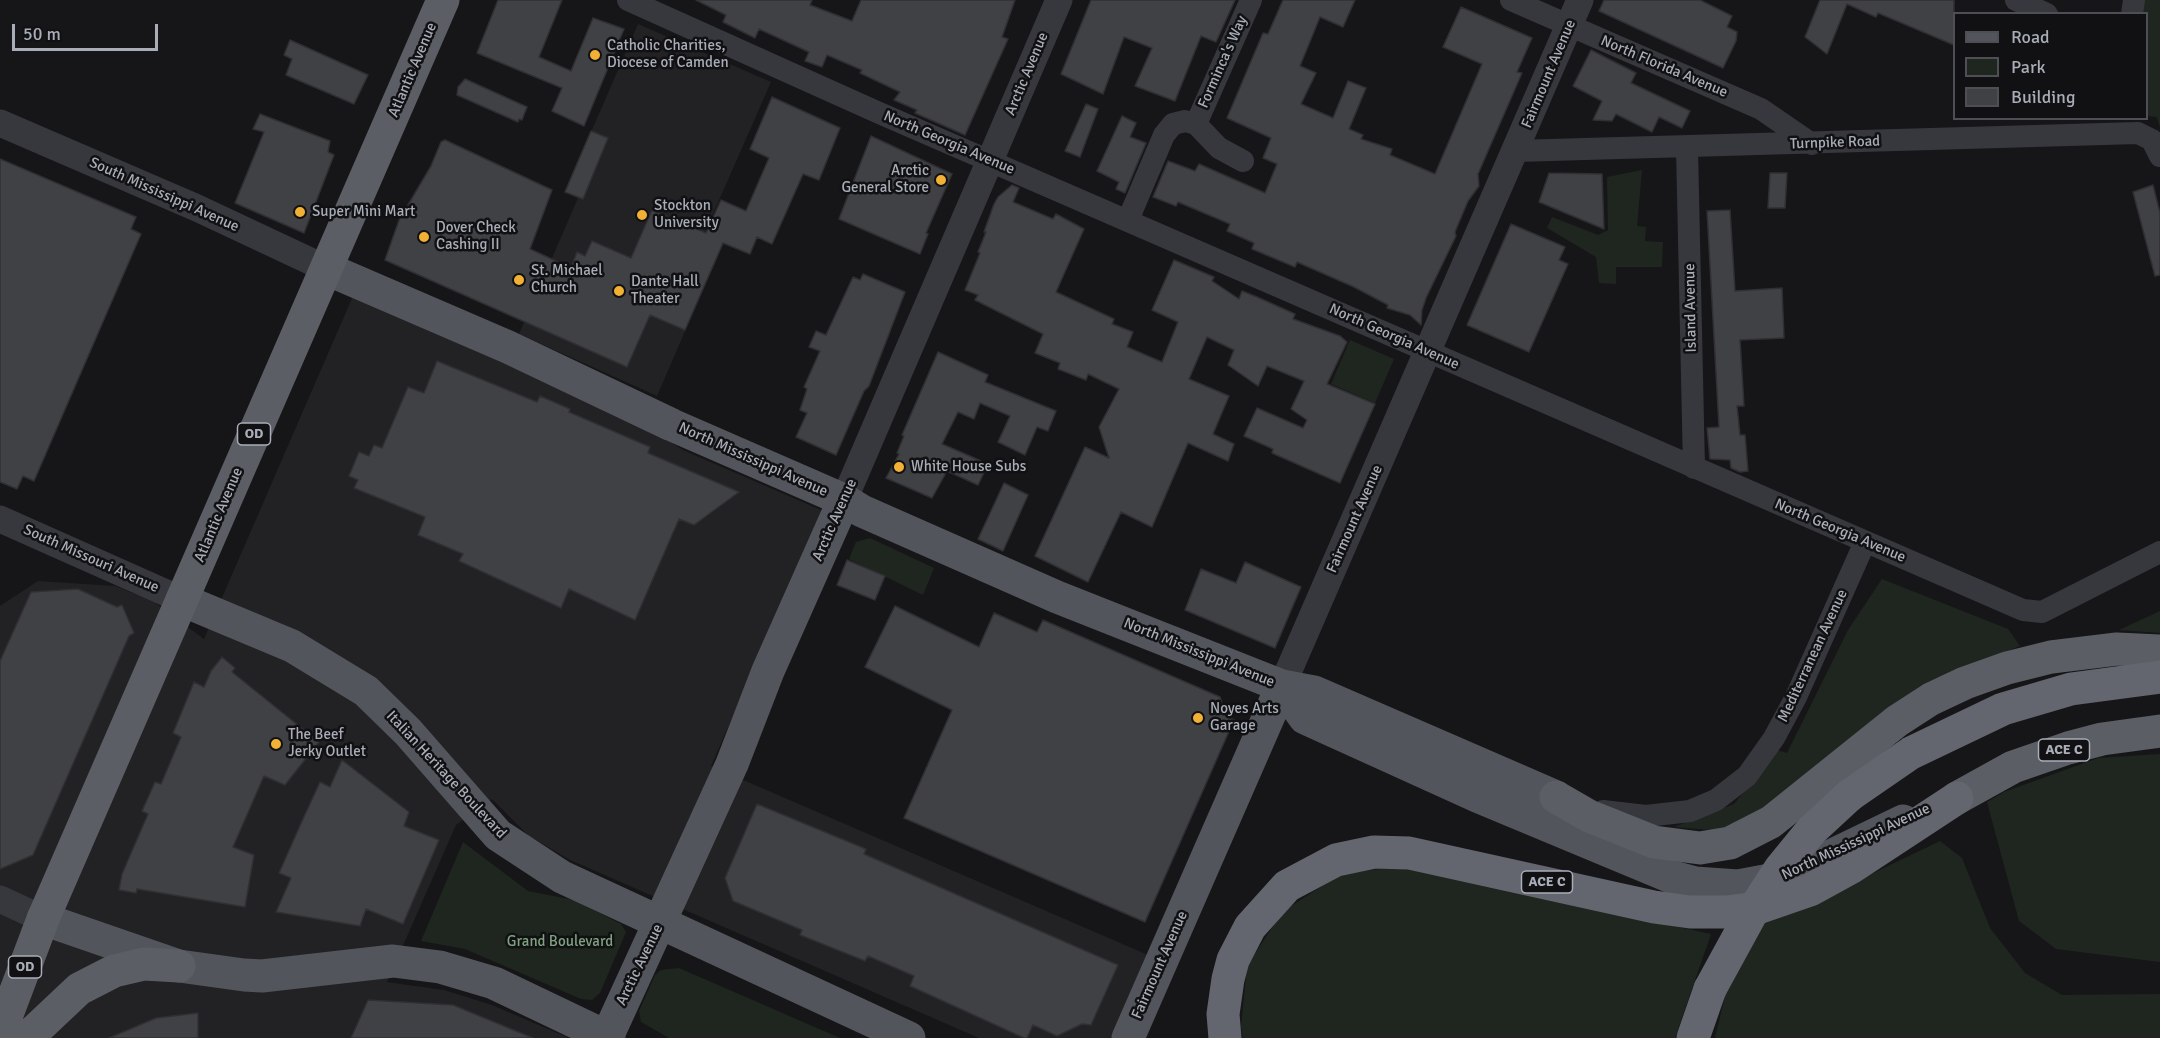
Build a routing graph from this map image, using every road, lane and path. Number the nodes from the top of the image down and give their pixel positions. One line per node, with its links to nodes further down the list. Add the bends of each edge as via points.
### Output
1 (443, 0): 20 (highway, Atlantic Avenue / OD)
2 (628, 0): 17 (street, North Georgia Avenue)
3 (1059, 0): 17 (street, Arctic Avenue)
4 (1251, 0): 11 (street, Forminca's Way)
5 (1511, 0): 9 (street, North Florida Avenue)
6 (1580, 0): 9 (street, Fairmount Avenue)
7 (2016, 0): 8 (street)
8 (2043, 12)
9 (1569, 25): 13 (street, North Florida Avenue, via 1761,109); 16 (street, Fairmount Avenue)
10 (0, 123): 20 (street, South Mississippi Avenue)
11 (1196, 124): 18 (street, via 1219,148); 19 (street, via 1173,124 1164,135)
12 (2118, 126): 13 (street, Turnpike Road); 15 (street, Turnpike Road, via 2138,133)
13 (1812, 144): 14 (street, Turnpike Road)
14 (1687, 148): 16 (street, Turnpike Road); 22 (street, Island Avenue)
15 (2156, 148)
16 (1516, 151): 21 (street, Fairmount Avenue)
17 (989, 161): 19 (street, North Georgia Avenue); 23 (street, Arctic Avenue)
18 (1243, 161)
19 (1128, 220): 21 (street, North Georgia Avenue)
20 (327, 269): 23 (main road, North Mississippi Avenue); 27 (highway, Atlantic Avenue / OD)
21 (1427, 352): 22 (street, North Georgia Avenue); 30 (street, Fairmount Avenue)
22 (1694, 468): 25 (street, North Georgia Avenue)
23 (844, 500): 30 (main road, North Mississippi Avenue, via 861,511 1058,597); 36 (main road, Arctic Avenue)
24 (0, 519): 27 (street, South Missouri Avenue)
25 (1865, 542): 26 (street, North Georgia Avenue, via 2035,613); 33 (street, Mediterranean Avenue, via 1796,698 1748,776 1728,793 1705,806 1646,816 1612,813)
26 (2160, 552)
27 (182, 600): 35 (highway, Atlantic Avenue / OD); 36 (main road, Italian Heritage Boulevard, via 292,646 366,691 408,732 498,835 562,877)
28 (2160, 651): 33 (highway, via 2117,649 2062,655 1965,683 1897,721 1771,822 1730,843 1700,848 1654,842 1588,816)
29 (2160, 677): 44 (highway, bridge, via 2071,689 2003,709 1911,753 1850,795 1811,831 1780,869 1710,989)
30 (1282, 686): 32 (main road, North Mississippi Avenue, via 1305,718 1477,796 1670,876 1709,885 1755,884 1794,874); 33 (main road, North Mississippi Avenue, via 1314,692); 42 (main road, Fairmount Avenue)
31 (2160, 731): 32 (highway, ACE C, via 2068,748 2013,767)
32 (1965, 792): 43 (highway, ACE C, via 1825,882 1776,903 1744,910 1700,912 1654,907 1409,853 1374,852 1336,860 1287,886 1250,927 1228,979 1223,1014)
33 (1556, 798)
34 (0, 899): 35 (street)
35 (43, 919): 37 (main road); 38 (highway, Atlantic Avenue / OD)
36 (661, 923): 40 (main road, Arctic Avenue, via 632,978); 41 (main road, Italian Heritage Boulevard)
37 (179, 966): 39 (highway, via 144,964 114,971 80,989); 40 (main road, via 262,976 368,962 419,964 494,983)
38 (0, 1033)
39 (27, 1038)
40 (608, 1038)
41 (909, 1038)
42 (1128, 1038)
43 (1225, 1038)
44 (1694, 1038)

